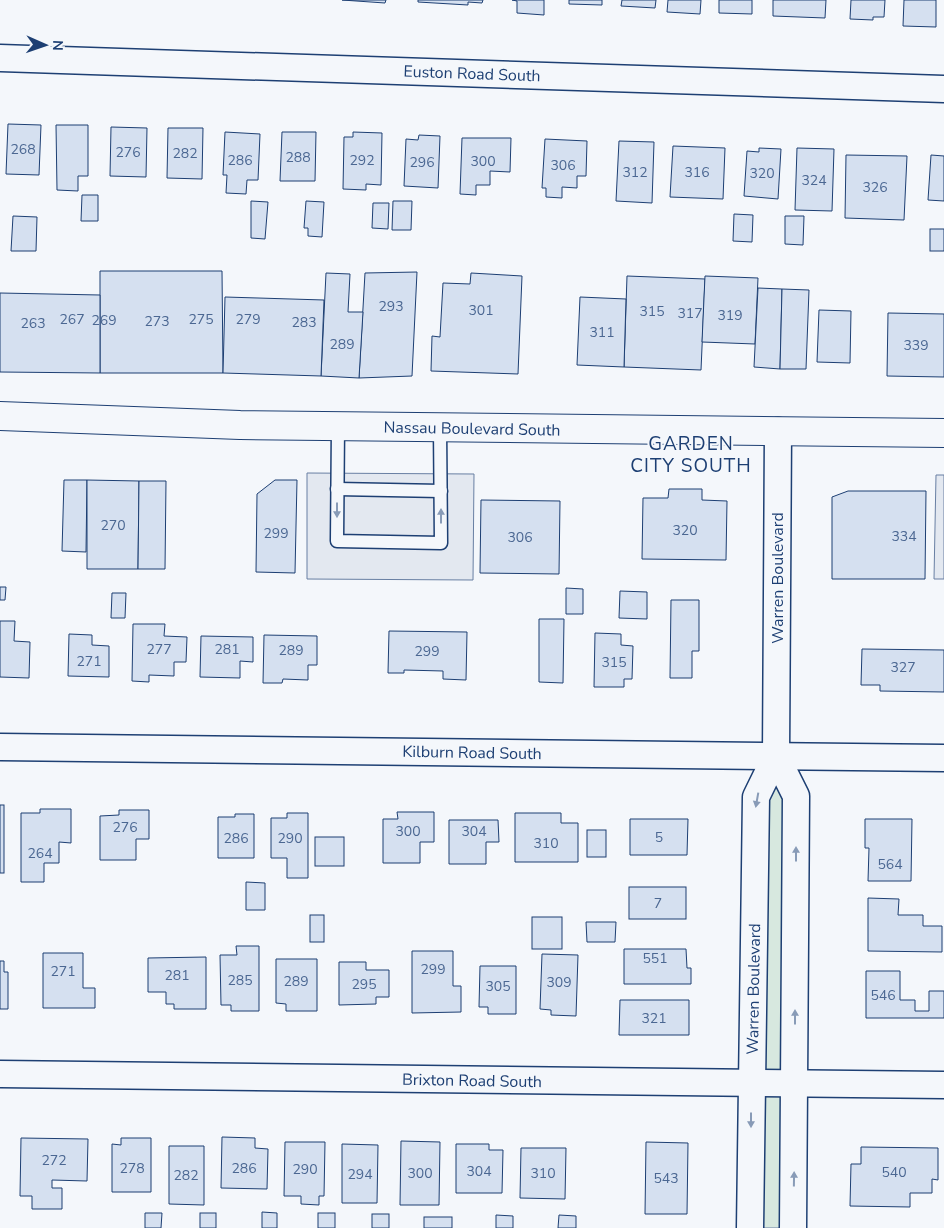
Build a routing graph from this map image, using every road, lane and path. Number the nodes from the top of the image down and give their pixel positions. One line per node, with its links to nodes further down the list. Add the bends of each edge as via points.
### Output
1 (0, 58): 2 (street, Euston Road South)
2 (944, 89)
3 (0, 416): 4 (main road, Nassau Boulevard South)
4 (338, 426): 5 (main road, Nassau Boulevard South); 8 (lane)
5 (440, 427): 6 (main road, Nassau Boulevard South); 9 (lane)
6 (778, 431): 7 (main road, Nassau Boulevard South); 11 (street, Warren Boulevard)
7 (944, 433)
8 (337, 489): 9 (lane); 9 (lane, one-way to 9, via 337,541 441,543)
9 (441, 490)
10 (0, 747): 11 (street, Kilburn Road South)
11 (776, 756): 12 (street, Kilburn Road South); 14 (street, Warren Boulevard, one-way to 14, via 756,797); 15 (street, Warren Boulevard, one-way to 11, via 796,796)
12 (944, 758)
13 (0, 1074): 14 (street, Brixton Road South)
14 (751, 1083): 15 (street, Brixton Road South); 17 (street, Warren Boulevard, one-way to 17)
15 (795, 1083): 16 (street, Brixton Road South); 18 (street, Warren Boulevard, one-way to 15)
16 (944, 1085)
17 (750, 1228)
18 (793, 1228)

